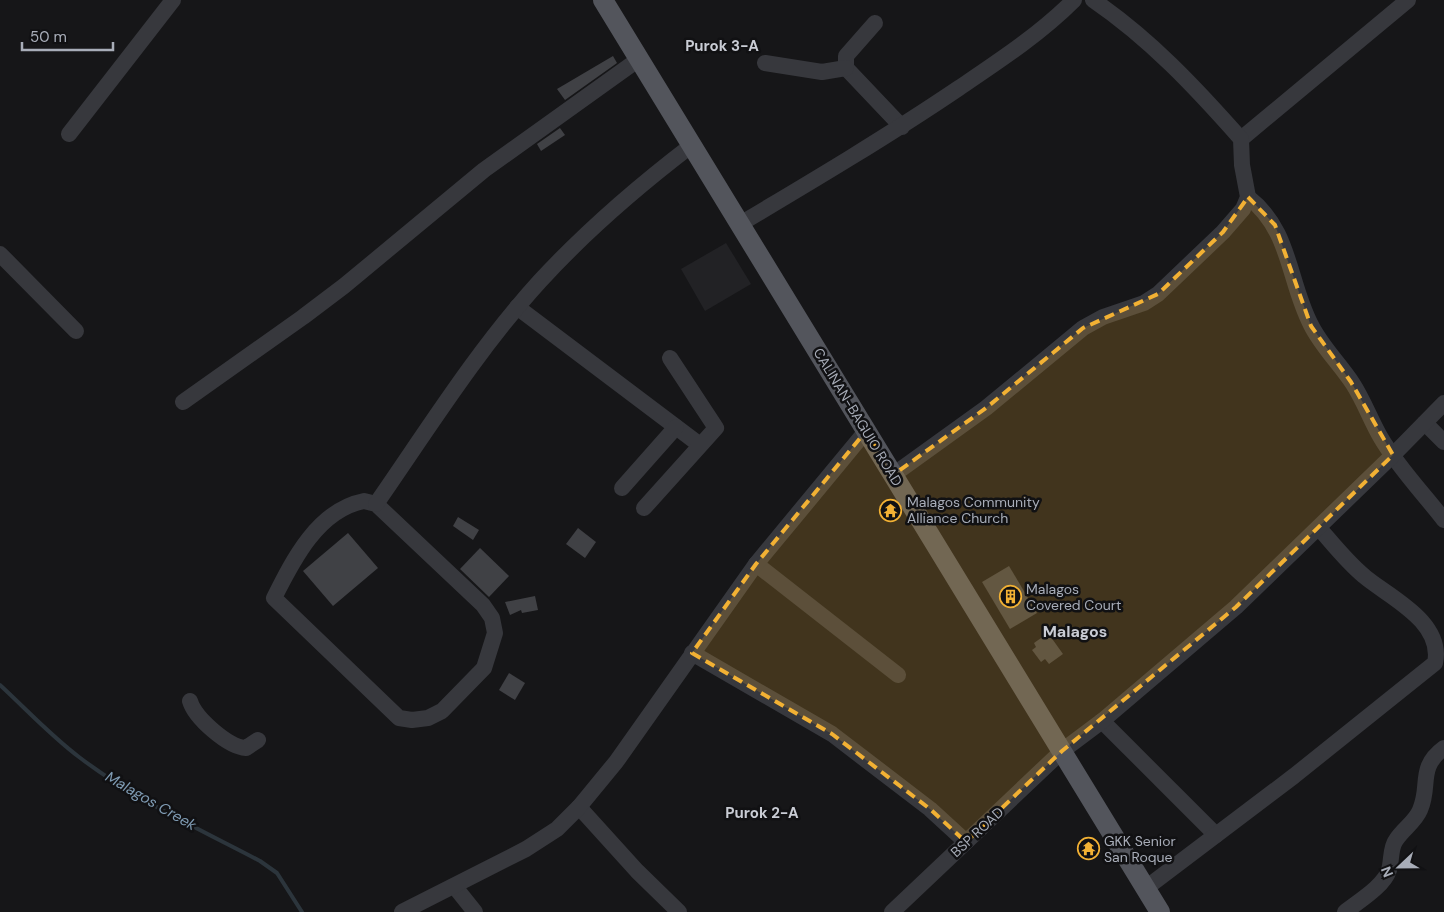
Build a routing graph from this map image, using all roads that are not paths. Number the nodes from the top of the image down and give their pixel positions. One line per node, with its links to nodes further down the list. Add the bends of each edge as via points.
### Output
1 (173, 0): 11 (street)
2 (603, 0): 7 (main road, CALINAN-BAGUIO ROAD)
3 (1074, 0): 10 (street, via 1022,44)
4 (1092, 0): 12 (street, via 1126,22 1158,50)
5 (1408, 0): 12 (street)
6 (875, 22): 9 (street, via 846,56)
7 (639, 59): 13 (main road, CALINAN-BAGUIO ROAD); 20 (street, via 484,170 303,317)
8 (764, 63): 9 (street, via 822,72)
9 (846, 68): 10 (street)
10 (902, 126): 15 (street)
11 (69, 134)
12 (1241, 139): 14 (street)
13 (692, 145): 15 (main road, CALINAN-BAGUIO ROAD); 17 (street, via 605,216)
14 (1248, 197): 27 (street, via 1263,208 1275,225 1311,326 1351,382); 28 (street, via 1243,209 1223,232 1158,294 1083,328 993,402)
15 (740, 224): 24 (main road, CALINAN-BAGUIO ROAD)
16 (0, 254): 18 (street)
17 (517, 307): 23 (street); 30 (street)
18 (76, 331)
19 (670, 358): 26 (street, via 716,428)
20 (182, 402)
21 (1444, 403): 22 (street, BSP ROAD)
22 (1425, 423): 25 (street); 27 (street, BSP ROAD)
23 (676, 427): 26 (street); 29 (street)
24 (866, 431): 28 (main road, CALINAN-BAGUIO ROAD); 34 (street)
25 (1444, 442)
26 (700, 445): 31 (street)
27 (1393, 455): 32 (street); 33 (street, BSP ROAD)
28 (893, 475): 41 (main road, CALINAN-BAGUIO ROAD)
29 (622, 488)
30 (376, 504): 30 (street, via 364,501 350,504 328,520 293,561 274,598 399,718 428,718 442,711 484,668 495,633 492,618 468,590)
31 (644, 508)
32 (1444, 520)
33 (1319, 528): 38 (street, BSP ROAD, via 1199,640); 43 (street, via 1362,574 1428,621 1439,642 1439,656 1435,663 1353,730)
34 (756, 564): 35 (street); 36 (street)
35 (692, 654): 42 (street, via 616,762); 44 (street, via 832,734 930,809)
36 (898, 676)
37 (190, 701): 39 (street, via 198,717 232,744 246,748)
38 (1102, 721): 41 (street, BSP ROAD); 43 (street)
39 (258, 740)
40 (1444, 748): 52 (street, via 1430,761 1424,773 1420,809 1394,842 1389,872)
41 (1062, 751): 44 (street, BSP ROAD); 46 (main road, CALINAN-BAGUIO ROAD)
42 (579, 807): 45 (street, via 557,829 526,849); 49 (street)
43 (1216, 835): 46 (street)
44 (966, 842): 50 (street, BSP ROAD)
45 (454, 887): 47 (street); 48 (street)
46 (1146, 888): 51 (main road, CALINAN-BAGUIO ROAD)
47 (402, 912)
48 (475, 912)
49 (679, 912)
50 (892, 912)
51 (1160, 912)
52 (1345, 912)

